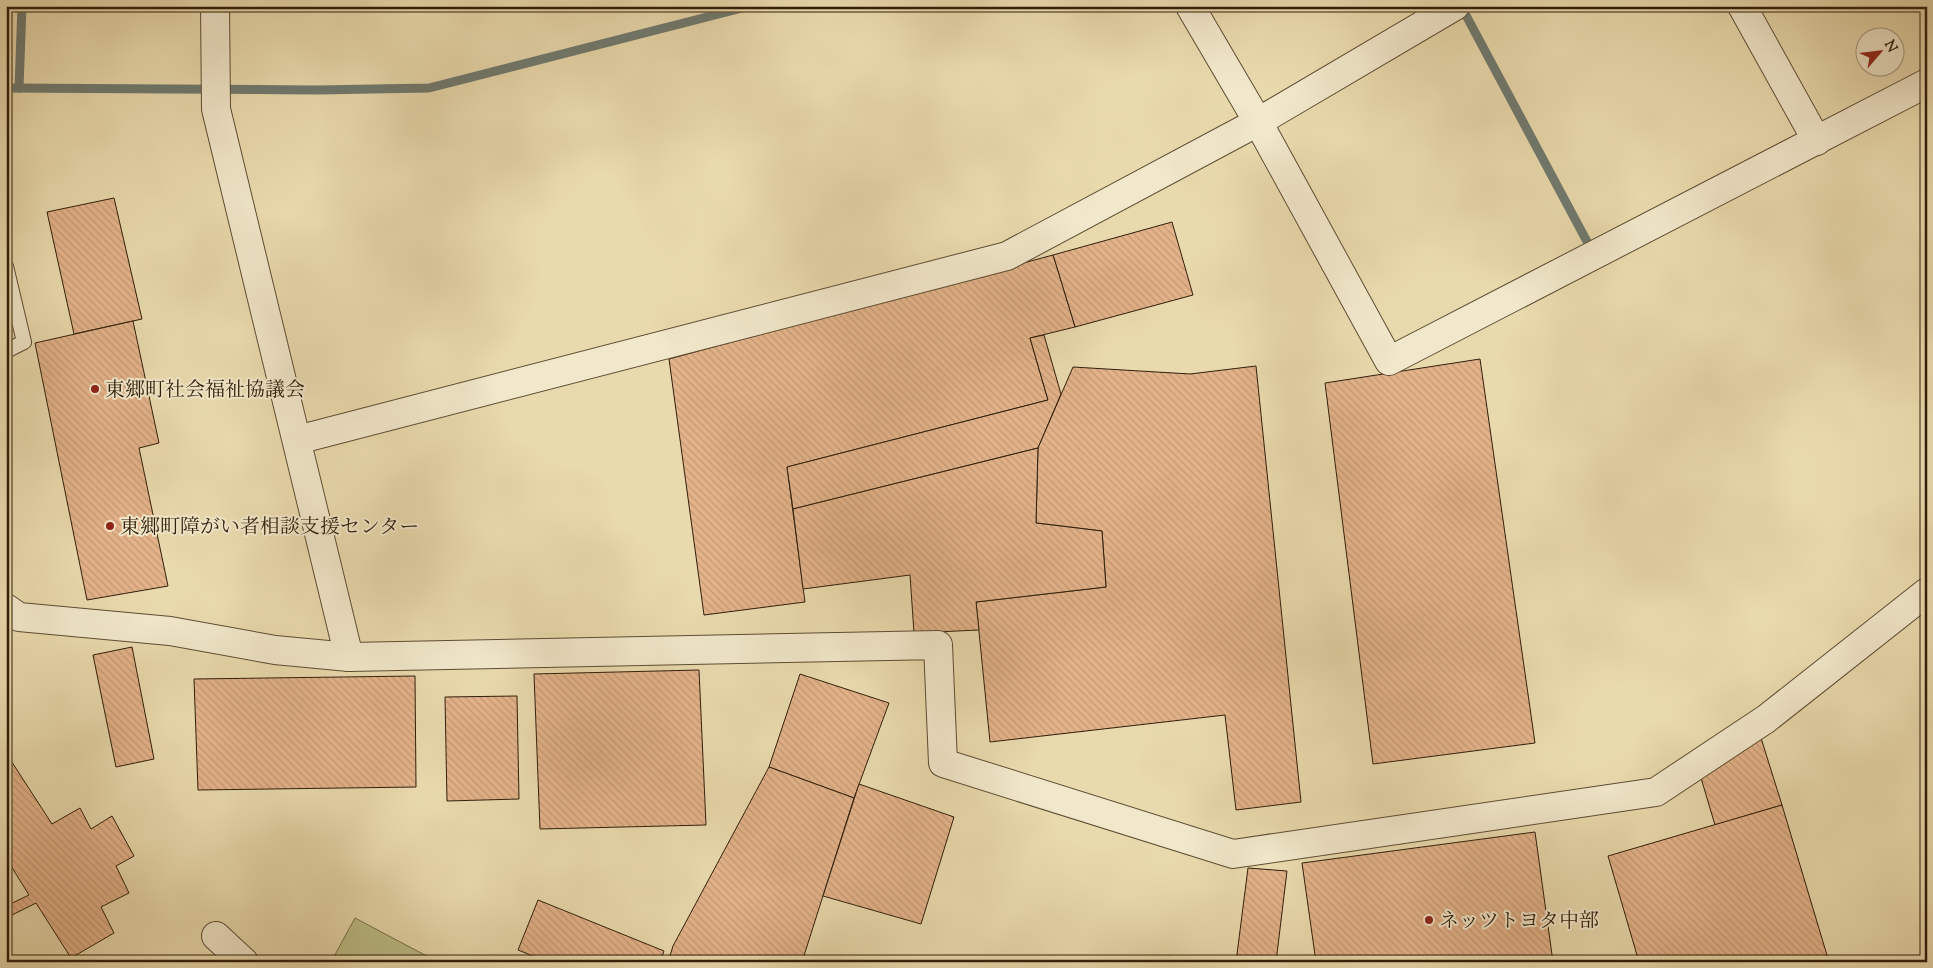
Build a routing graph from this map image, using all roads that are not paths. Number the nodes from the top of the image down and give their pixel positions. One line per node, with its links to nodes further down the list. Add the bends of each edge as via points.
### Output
1 (215, 6): 10 (street, via 216,109)
2 (1190, 6): 6 (street)
3 (1455, 6): 6 (street)
4 (1742, 6): 7 (street)
5 (1927, 83): 7 (street)
6 (1258, 122): 7 (street, via 1389,361); 10 (street, via 1007,256)
7 (1817, 141)
8 (6, 266): 9 (lane, via 24,342)
9 (6, 351)
10 (297, 440): 13 (street)
11 (1927, 592): 13 (street, via 1766,719 1656,792 1233,854 943,763 938,645)
12 (6, 608): 13 (street, via 19,617 170,631 275,650)
13 (349, 657)
14 (216, 936): 15 (street)
15 (244, 962)

